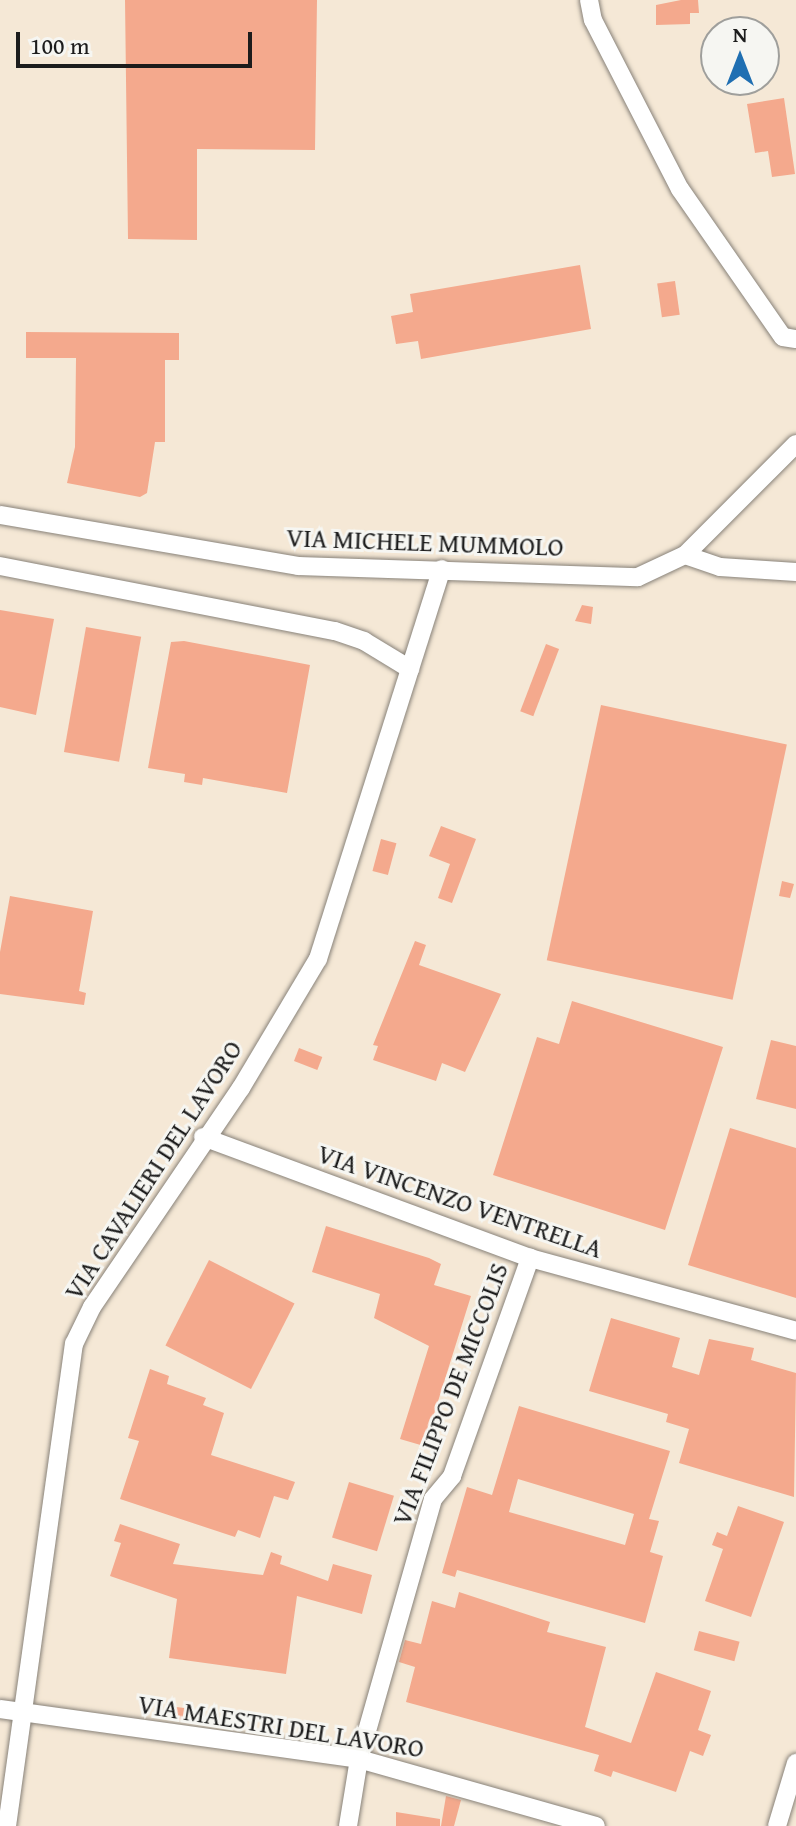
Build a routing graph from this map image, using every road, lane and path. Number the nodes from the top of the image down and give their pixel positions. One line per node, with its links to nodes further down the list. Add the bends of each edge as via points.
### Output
1 (589, 0): 2 (street, via 593,20 680,189 783,337)
2 (796, 339)
3 (796, 444): 5 (street, VIA MICHELE MUMMOLO)
4 (0, 515): 7 (street, VIA MICHELE MUMMOLO, via 298,566)
5 (685, 555): 7 (street, VIA MICHELE MUMMOLO, via 638,577); 8 (street, via 720,567)
6 (0, 566): 9 (street, via 335,631 364,641)
7 (442, 569): 9 (street, VIA CAVALIERI DEL LAVORO)
8 (796, 572)
9 (410, 669): 10 (street, VIA CAVALIERI DEL LAVORO, via 318,959 241,1088)
10 (203, 1137): 11 (street, VIA VINCENZO VENTRELLA); 14 (street, VIA CAVALIERI DEL LAVORO, via 92,1307 74,1344)
11 (530, 1258): 12 (street, VIA VINCENZO VENTRELLA); 15 (street, VIA FILIPPO DE MICCOLIS, via 452,1476 433,1499)
12 (796, 1331)
13 (0, 1709): 14 (street, VIA MAESTRI DEL LAVORO)
14 (25, 1713): 15 (street, VIA MAESTRI DEL LAVORO); 17 (street, VIA CAVALIERI DEL LAVORO)
15 (359, 1759): 18 (street, VIA FILIPPO DE MICCOLIS); 19 (street, VIA MAESTRI DEL LAVORO)
16 (796, 1763): 20 (street)
17 (7, 1826)
18 (348, 1826)
19 (596, 1826)
20 (777, 1826)

